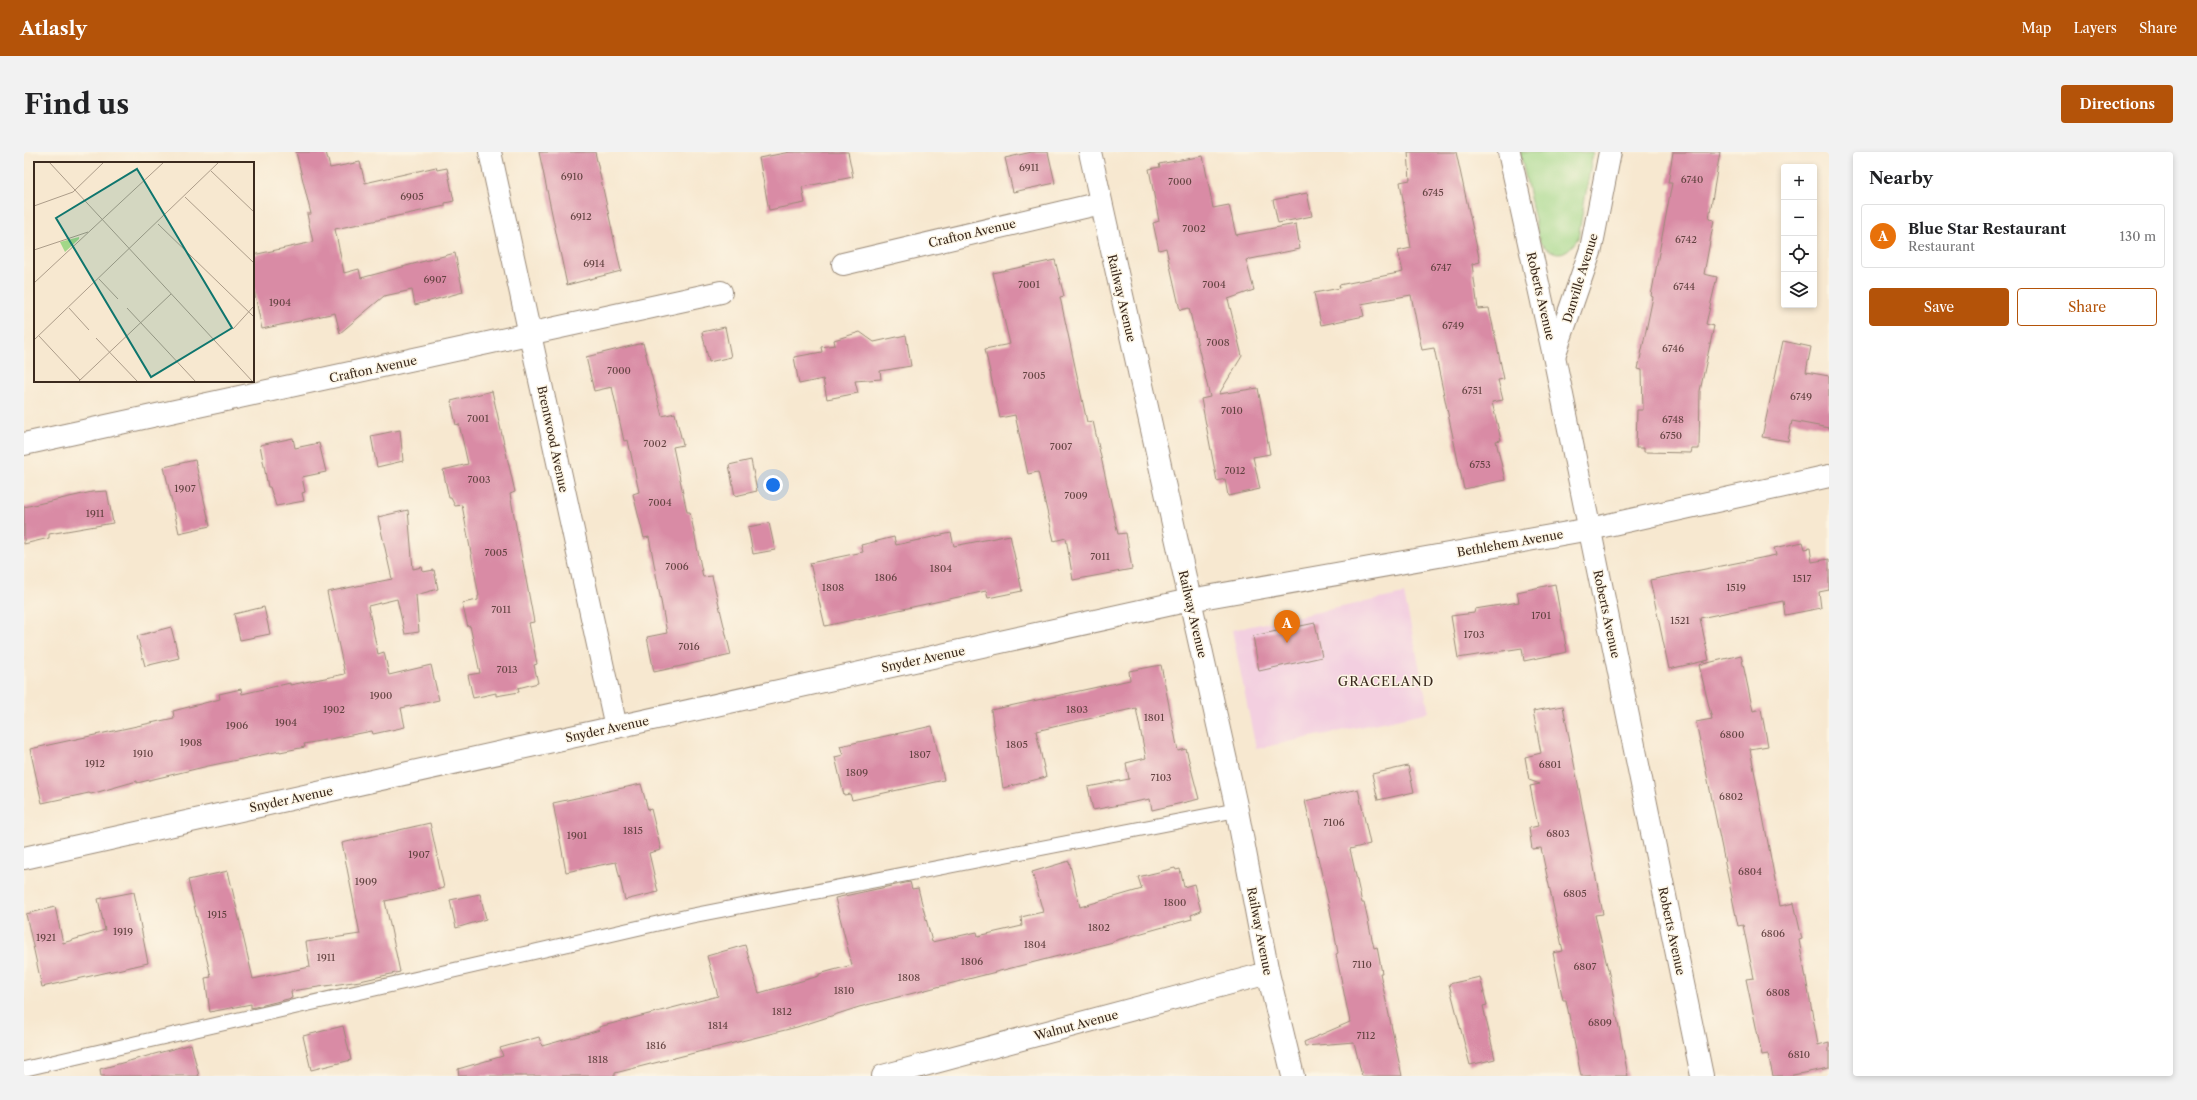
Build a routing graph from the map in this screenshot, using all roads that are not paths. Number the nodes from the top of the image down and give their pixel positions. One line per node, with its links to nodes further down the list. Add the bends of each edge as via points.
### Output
1 (490, 152): 8 (street, Brentwood Avenue)
2 (1090, 152): 5 (street, Railway Avenue)
3 (1509, 152): 9 (street, Roberts Avenue)
4 (1610, 152): 9 (street, Danville Avenue, via 1591,249)
5 (1101, 203): 6 (street, Crafton Avenue); 13 (street, Railway Avenue)
6 (843, 264)
7 (721, 292): 8 (street, Crafton Avenue)
8 (530, 333): 10 (street, Crafton Avenue); 14 (street, Brentwood Avenue)
9 (1554, 356): 12 (street, Roberts Avenue)
10 (24, 444)
11 (1829, 476): 12 (street, Bethlehem Avenue)
12 (1590, 529): 13 (street, Bethlehem Avenue); 21 (street, Roberts Avenue)
13 (1190, 600): 14 (street, Snyder Avenue); 15 (street, Railway Avenue)
14 (616, 727): 16 (street, Snyder Avenue)
15 (1237, 810): 17 (street, Railway Avenue); 18 (lane, via 690,916)
16 (24, 858)
17 (1268, 973): 19 (street, Walnut Avenue); 20 (street, Railway Avenue)
18 (24, 1069)
19 (883, 1076)
20 (1293, 1076)
21 (1702, 1076)

